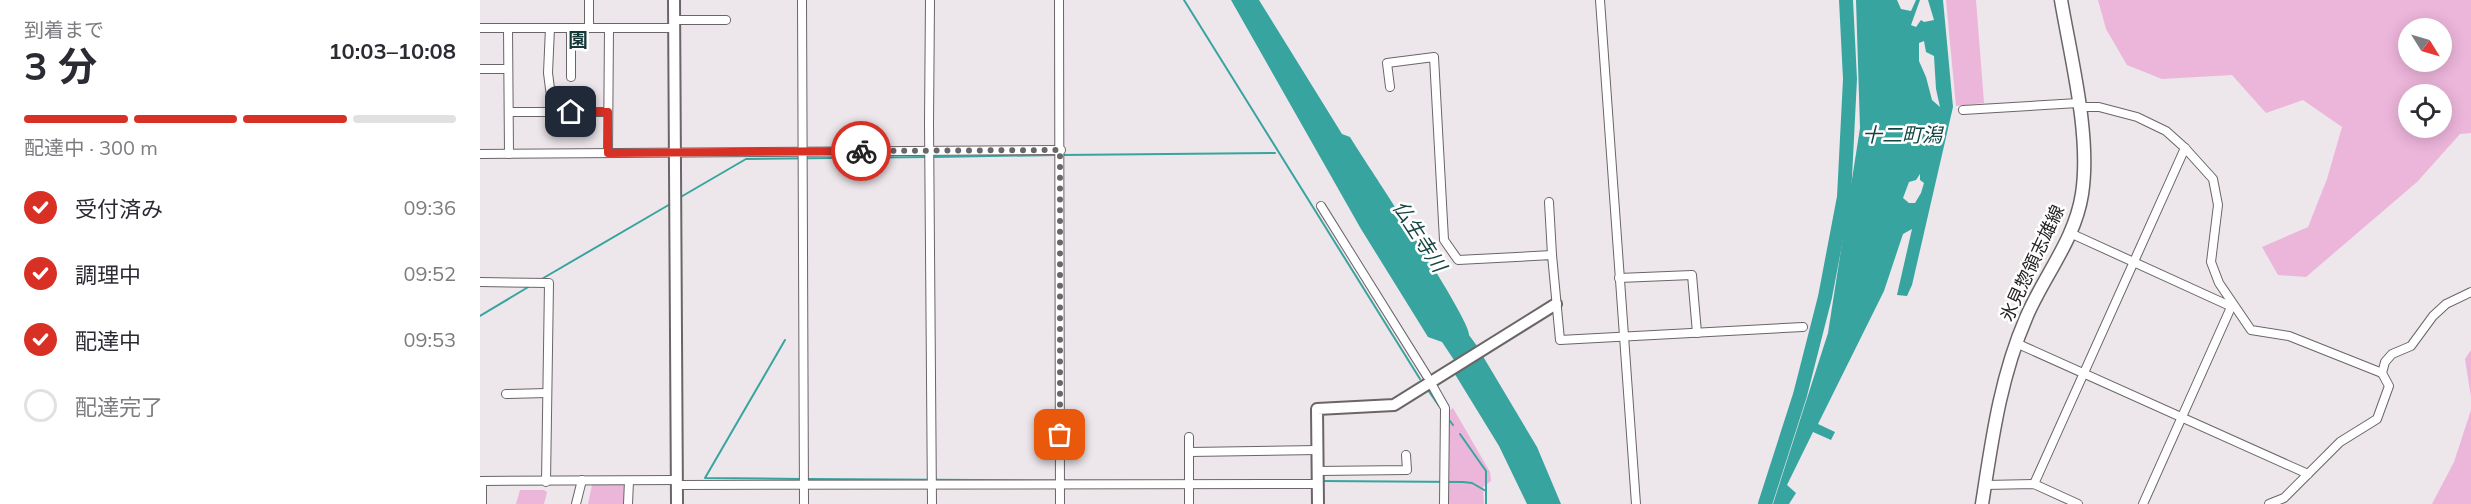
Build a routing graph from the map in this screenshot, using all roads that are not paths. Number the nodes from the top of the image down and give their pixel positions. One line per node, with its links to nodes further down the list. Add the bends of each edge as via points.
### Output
1 (589, 0): 14 (street)
2 (674, 0): 9 (street)
3 (802, 0): 28 (street)
4 (930, 0): 27 (street)
5 (1059, 0): 26 (street)
6 (1600, 0): 38 (street)
7 (2061, 0): 20 (main road, 氷見惣領志雄線)
8 (726, 20): 9 (street)
9 (674, 24): 15 (street); 30 (street)
10 (480, 28): 11 (street)
11 (508, 28): 12 (street); 17 (street)
12 (549, 28): 13 (street); 23 (street, via 548,73)
13 (571, 28): 14 (street); 18 (street)
14 (588, 28): 15 (street)
15 (609, 28): 24 (street)
16 (480, 69): 17 (street)
17 (508, 69): 22 (street)
18 (571, 77)
19 (1390, 87): 36 (street, via 1387,63 1434,57 1443,240 1458,260)
20 (2078, 105): 21 (street); 25 (street, via 2137,117 2166,131); 35 (main road, 氷見惣領志雄線, via 2084,171 2082,196)
21 (1964, 110)
22 (509, 112): 23 (street); 32 (street)
23 (553, 112): 24 (street)
24 (608, 112): 29 (street)
25 (2185, 148): 37 (street); 42 (street, via 2213,179 2218,205 2211,262)
26 (1060, 150): 27 (street); 67 (street)
27 (929, 151): 28 (street); 66 (street)
28 (803, 152): 30 (street); 65 (street)
29 (608, 153): 30 (street); 32 (street)
30 (676, 153): 64 (street)
31 (480, 154): 32 (street)
32 (509, 154)
33 (1549, 202): 36 (street)
34 (1321, 206): 49 (street)
35 (2070, 234): 37 (street); 46 (main road, 氷見惣領志雄線, via 2026,316)
36 (1552, 255): 41 (street)
37 (2134, 263): 42 (street); 47 (street)
38 (1619, 278): 44 (street, via 1692,275); 45 (street)
39 (480, 282): 51 (street, via 549,282)
40 (2471, 292): 48 (street, via 2446,304 2411,346 2392,354)
41 (1556, 304): 45 (street, via 1560,340); 55 (street, via 1394,405 1317,409)
42 (2231, 305): 48 (street, via 2251,330 2289,336); 53 (street)
43 (1803, 327): 44 (street)
44 (1696, 333): 45 (street)
45 (1622, 336): 82 (street)
46 (2016, 343): 47 (street); 70 (main road, 氷見惣領志雄線, via 2000,395)
47 (2083, 373): 53 (street); 69 (street)
48 (2382, 374): 59 (street, via 2389,386 2377,419 2340,442)
49 (1427, 376)
50 (1432, 385): 81 (street, via 1445,408)
51 (547, 393): 52 (street); 63 (street)
52 (506, 394)
53 (2182, 416): 59 (street); 85 (street)
54 (1190, 437): 56 (street)
55 (1318, 450): 56 (street); 58 (street)
56 (1189, 452): 71 (street)
57 (1406, 455): 58 (street, via 1407,470)
58 (1318, 471): 68 (street)
59 (2308, 474): 86 (street, via 2284,498)
60 (582, 480): 62 (street); 63 (street); 73 (street)
61 (481, 481): 63 (street); 72 (street)
62 (629, 481): 64 (street); 74 (street)
63 (546, 482)
64 (677, 482): 65 (street); 75 (street)
65 (804, 483): 66 (street); 76 (street)
66 (932, 483): 67 (street); 77 (street)
67 (1060, 483): 71 (street); 78 (street)
68 (1318, 484): 71 (street); 80 (street)
69 (2034, 484): 70 (street); 84 (street)
70 (1985, 485): 83 (main road, 氷見惣領志雄線)
71 (1188, 486): 79 (street)
72 (482, 504)
73 (576, 504)
74 (628, 504)
75 (677, 504)
76 (804, 504)
77 (932, 504)
78 (1060, 504)
79 (1189, 504)
80 (1318, 504)
81 (1444, 504)
82 (1636, 504)
83 (1982, 504)
84 (2078, 504)
85 (2143, 504)
86 (2269, 504)

